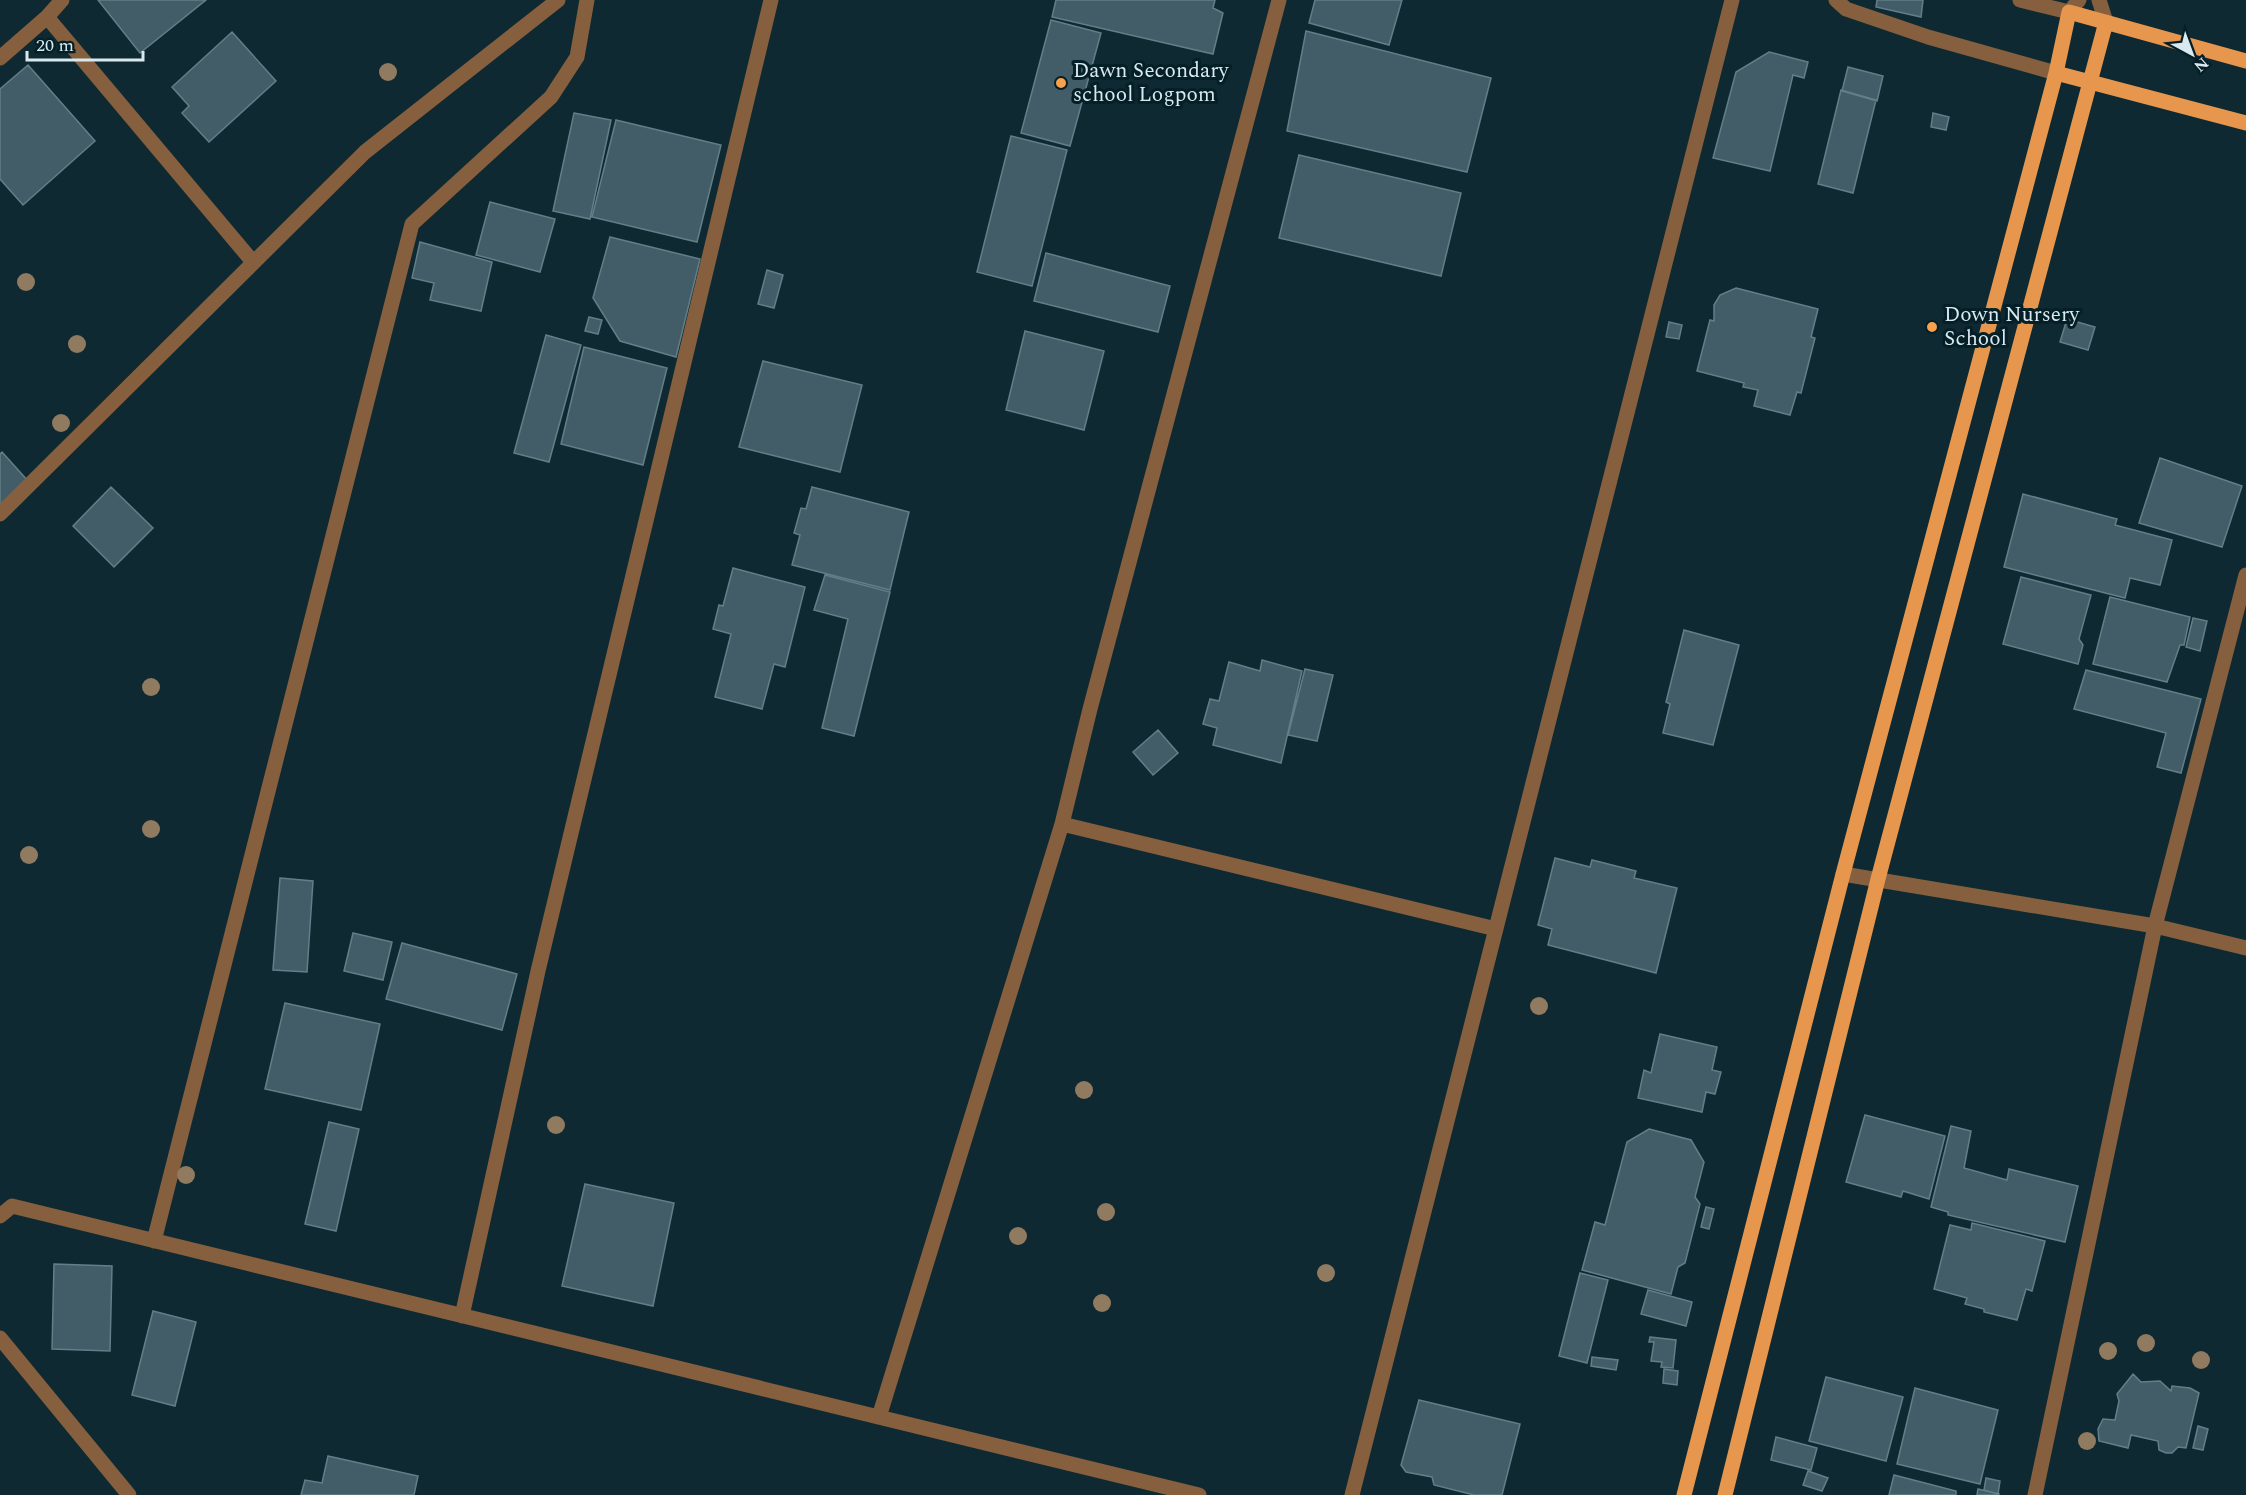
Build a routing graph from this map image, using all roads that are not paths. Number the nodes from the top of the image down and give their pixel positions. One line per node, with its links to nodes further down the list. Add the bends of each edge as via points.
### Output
1 (62, 0): 11 (street)
2 (558, 0): 18 (street, via 365,152)
3 (587, 0): 28 (street, via 577,57 551,97 412,224)
4 (771, 0): 29 (street, via 537,971)
5 (1279, 0): 21 (street)
6 (1732, 0): 25 (street)
7 (1836, 0): 15 (street, via 1846,9 1887,23)
8 (2020, 0): 10 (street)
9 (2099, 0): 12 (street)
10 (2074, 6): 12 (main road); 15 (main road)
11 (47, 17): 13 (street); 18 (street)
12 (2106, 22): 14 (main road); 16 (main road)
13 (0, 58)
14 (2246, 61)
15 (2056, 73): 16 (main road); 22 (main road)
16 (2090, 82): 17 (main road); 23 (main road)
17 (2246, 123)
18 (253, 262): 19 (street)
19 (0, 514)
20 (2246, 576): 24 (street)
21 (1062, 824): 25 (street); 31 (street)
22 (1843, 874): 23 (street); 35 (main road)
23 (1878, 879): 24 (street); 36 (main road)
24 (2155, 927): 26 (street); 37 (street)
25 (1496, 929): 34 (street)
26 (2246, 948)
27 (0, 1216): 28 (street, via 12,1206)
28 (154, 1240): 29 (street)
29 (462, 1316): 31 (street)
30 (0, 1338): 32 (street)
31 (879, 1417): 33 (street)
32 (129, 1495)
33 (1199, 1495)
34 (1352, 1495)
35 (1684, 1495)
36 (1725, 1495)
37 (2035, 1495)

